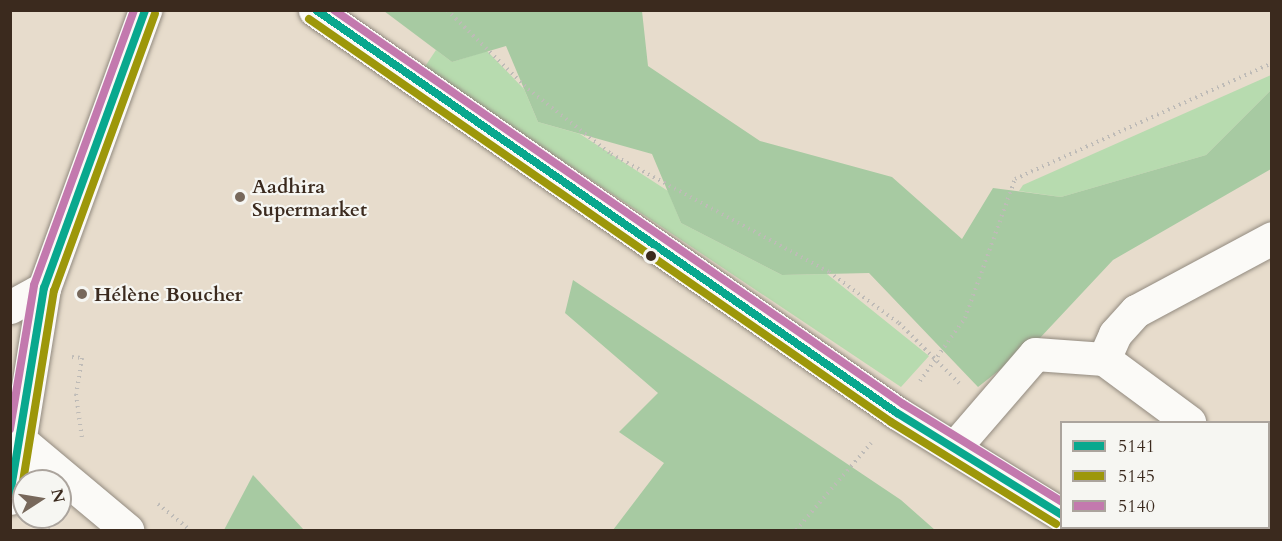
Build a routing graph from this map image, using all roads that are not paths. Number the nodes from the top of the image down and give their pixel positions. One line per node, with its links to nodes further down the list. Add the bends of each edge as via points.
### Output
1 (145, 10): 4 (street)
2 (315, 10): 9 (street, via 897,413)
3 (1272, 238): 6 (street, via 1136,311 1115,334)
4 (44, 288): 5 (street); 8 (street, via 34,353)
5 (10, 307)
6 (1104, 359): 7 (street); 9 (street, via 1035,354)
7 (1186, 421)
8 (14, 437): 10 (street); 12 (street)
9 (954, 448): 11 (street)
10 (10, 498)
11 (1060, 514)
12 (127, 531)

